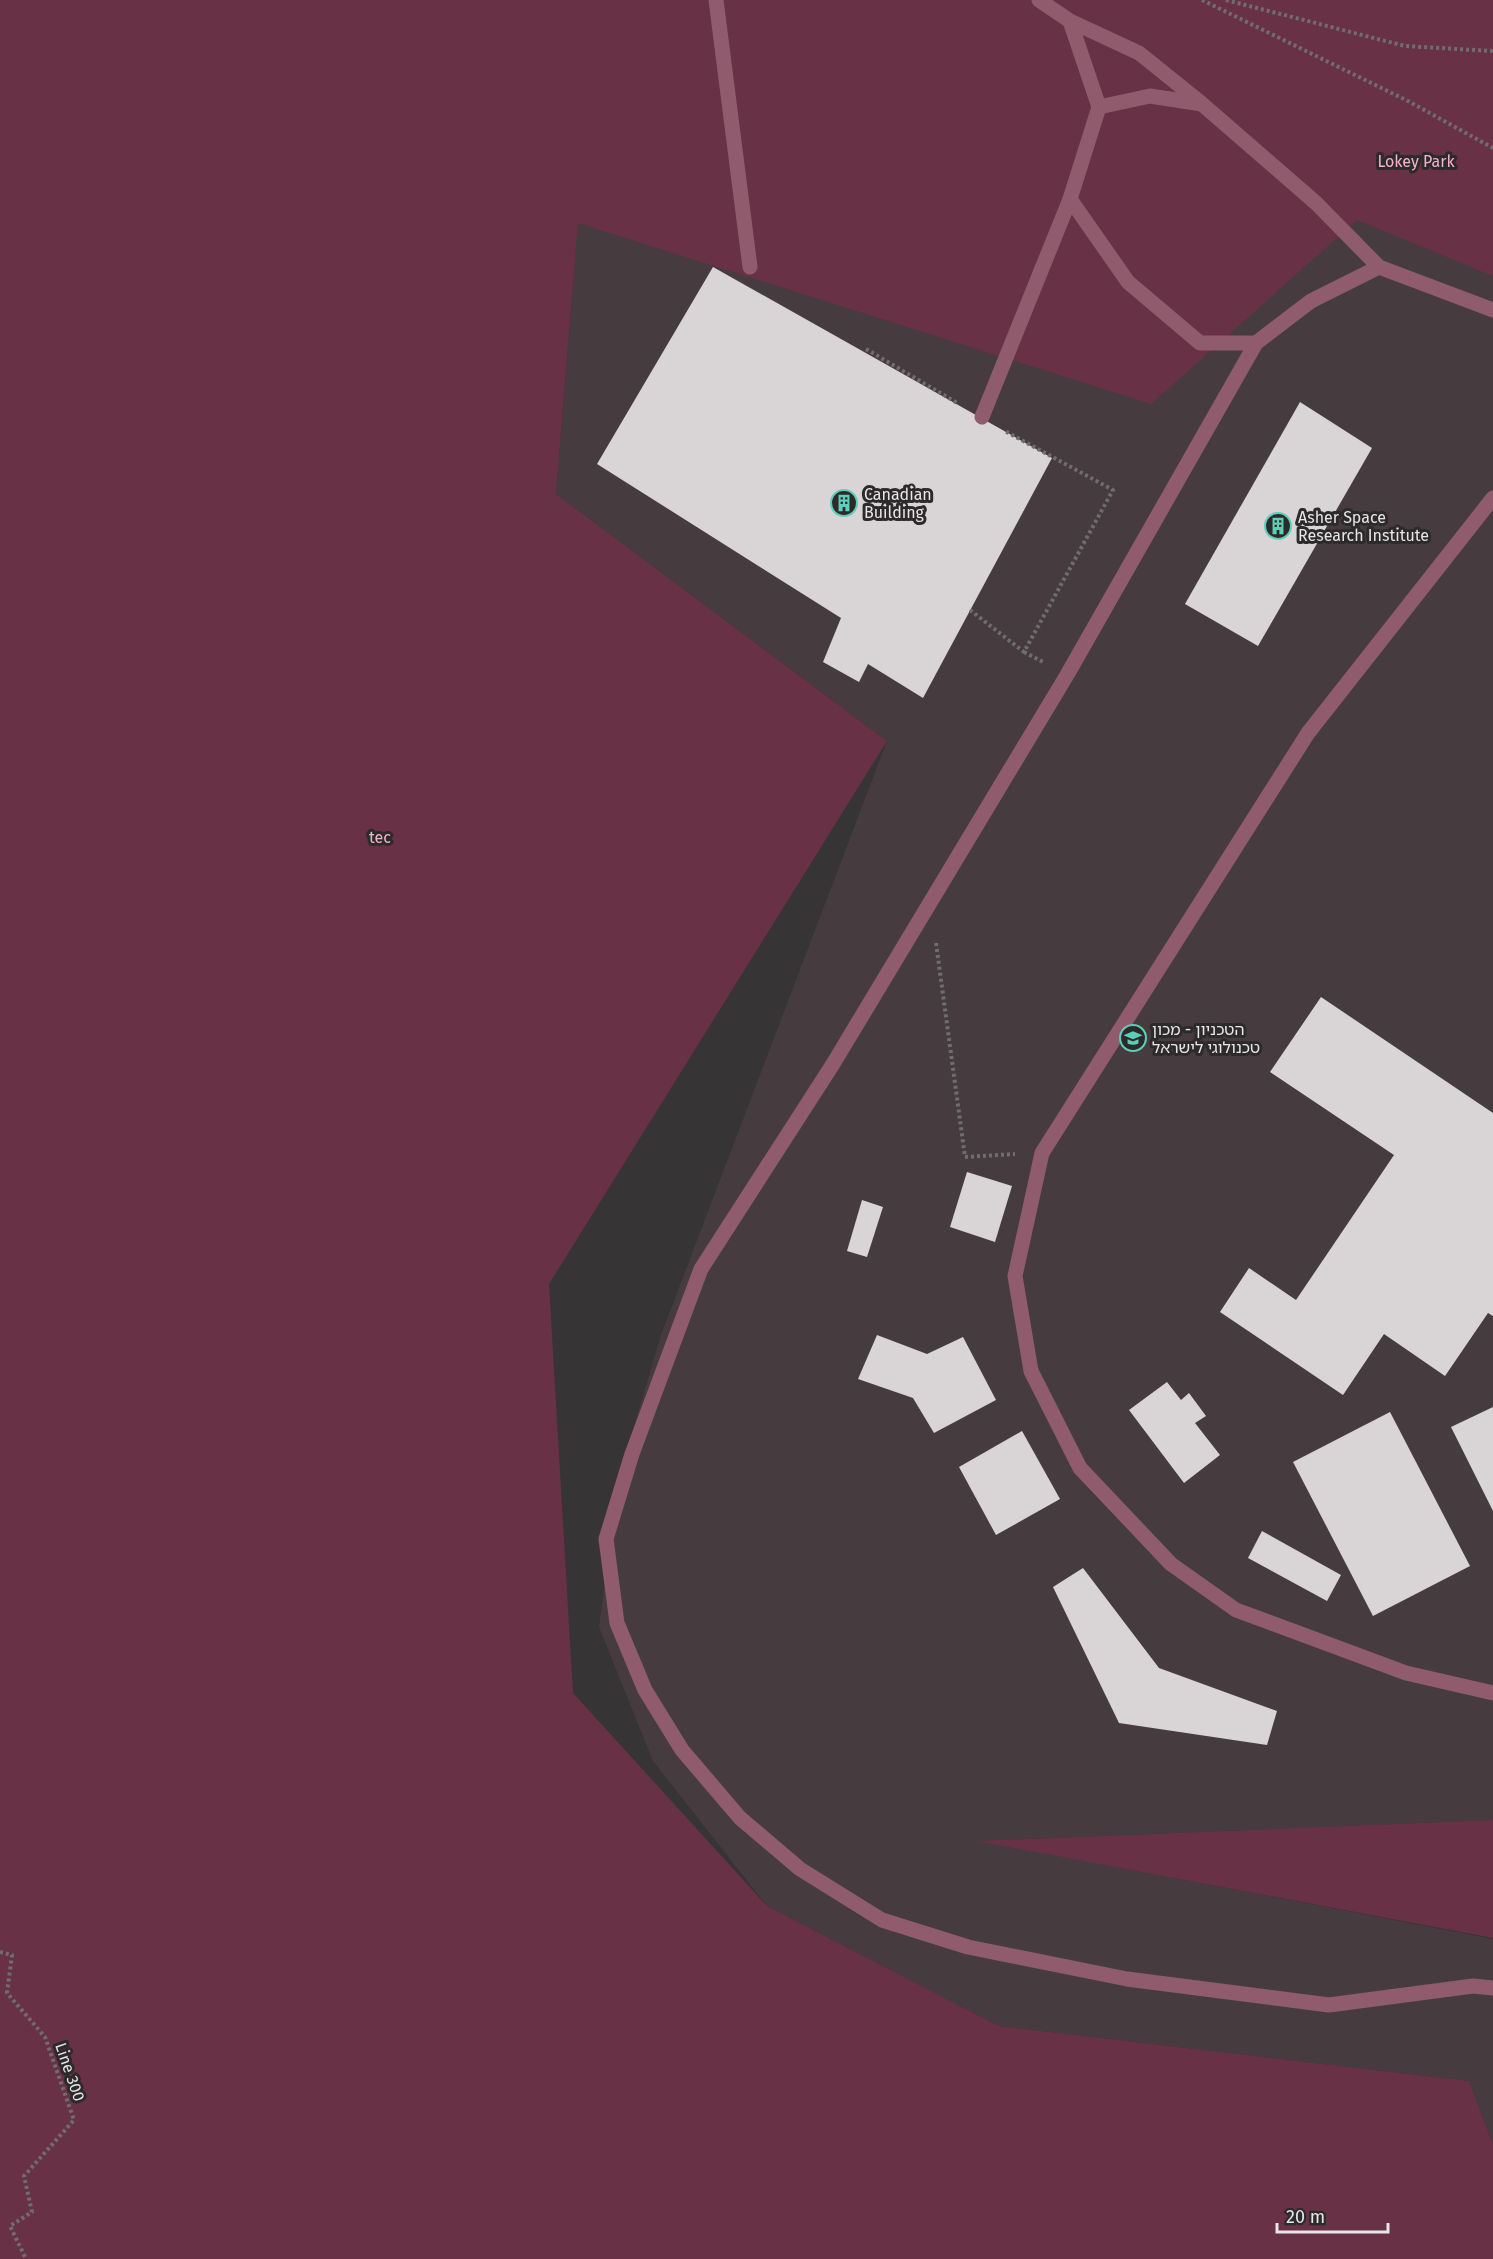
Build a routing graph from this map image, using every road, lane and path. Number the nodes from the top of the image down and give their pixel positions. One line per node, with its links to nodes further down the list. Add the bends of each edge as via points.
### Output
1 (716, 0): 11 (street)
2 (1039, 0): 5 (street)
3 (1202, 0): 9 (path, via 1408,101)
4 (1226, 0): 6 (path, via 1405,46)
5 (1070, 21): 7 (street, via 1140,53); 8 (street)
6 (1493, 51)
7 (1202, 104): 8 (street, via 1150,96); 12 (street, via 1307,195)
8 (1099, 107): 10 (street)
9 (1493, 148)
10 (1070, 199): 14 (street, via 1128,282 1200,343); 16 (street)
11 (750, 267)
12 (1379, 267): 13 (street); 14 (street, via 1311,301)
13 (1493, 310)
14 (1256, 343): 19 (street, via 1068,675)
15 (866, 349): 16 (path)
16 (982, 417): 18 (path, via 1113,490 1024,652)
17 (1493, 498): 20 (street, via 1308,733)
18 (970, 610)
19 (931, 901): 20 (path, via 965,1157); 23 (street, via 833,1064 701,1269 632,1454 606,1539 617,1623 645,1690 682,1750 740,1818 800,1869 882,1920 968,1947 1127,1979 1329,2005 1473,1986)
20 (1042, 1153): 21 (street, via 1015,1276 1031,1371 1080,1468 1171,1564 1236,1610 1407,1673)
21 (1493, 1693)
22 (0, 1952): 24 (path, Line 300, via 12,1955 7,1993 45,2037 74,2120 24,2176 32,2212 10,2226)
23 (1493, 1988)
24 (26, 2259)

